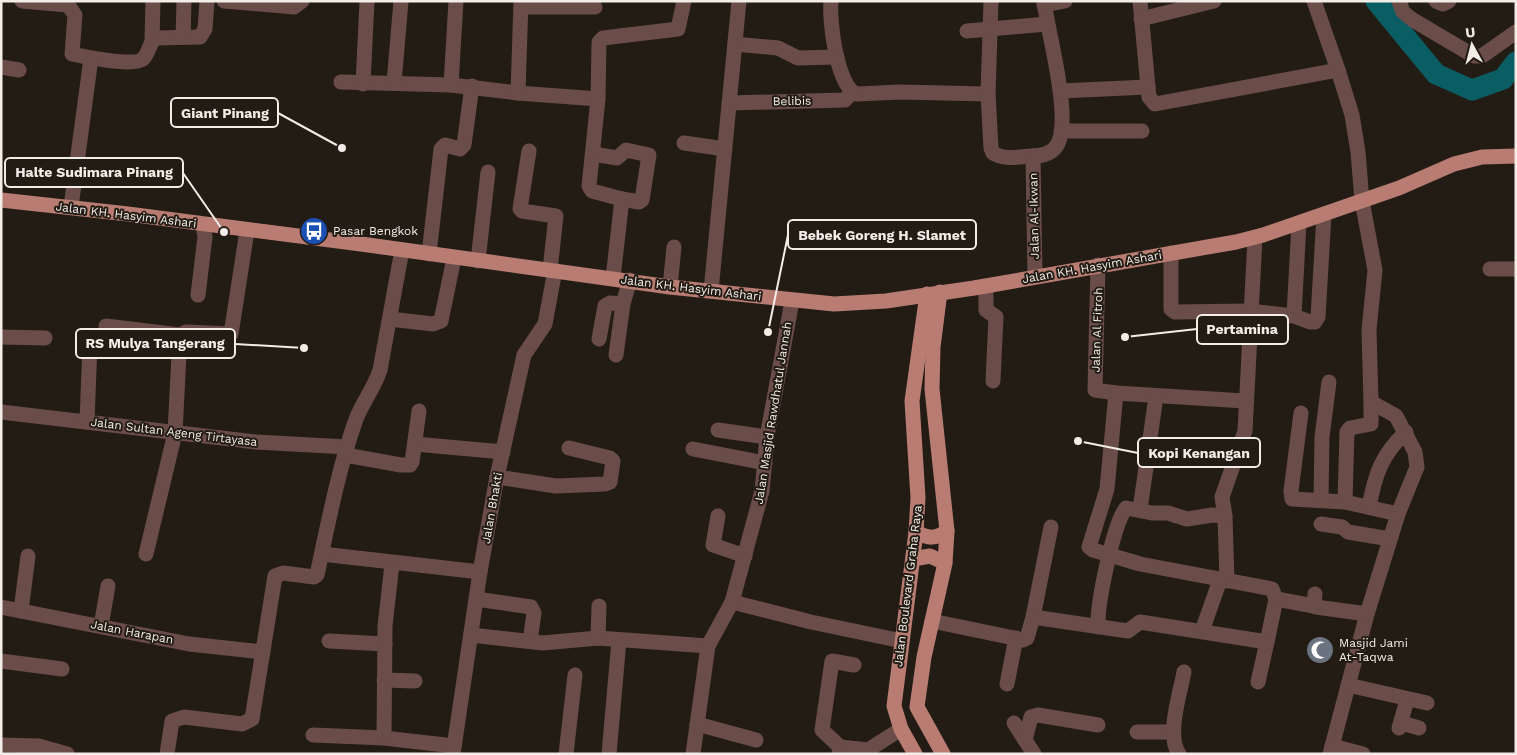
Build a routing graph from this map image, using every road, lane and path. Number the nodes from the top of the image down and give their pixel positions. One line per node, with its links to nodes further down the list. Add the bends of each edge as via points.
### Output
1 (22, 1): 33 (street, via 68,5 75,15 72,54)
2 (153, 1): 30 (street)
3 (184, 1): 29 (street)
4 (207, 1): 29 (street, via 203,34 200,37)
5 (224, 1): 6 (street, via 294,7)
6 (302, 1)
7 (367, 1): 39 (street)
8 (400, 1): 38 (street)
9 (456, 1): 40 (street)
10 (684, 1): 47 (street, via 678,29 602,38 599,42)
11 (738, 1): 31 (street)
12 (831, 1): 32 (street, via 831,32)
13 (991, 1): 26 (street)
14 (1065, 1): 21 (street)
15 (1140, 1): 24 (street)
16 (1214, 1): 24 (street)
17 (1314, 1): 36 (street)
18 (1399, 1): 28 (street, via 1403,12 1413,20 1474,56 1482,56)
19 (1436, 1): 20 (street, via 1443,4)
20 (1449, 1)
21 (1044, 3): 25 (street)
22 (522, 4): 23 (street); 44 (street)
23 (595, 7)
24 (1141, 19): 42 (street)
25 (1047, 24): 26 (street); 43 (street)
26 (990, 29): 27 (street); 46 (street)
27 (967, 31)
28 (1516, 32)
29 (183, 37): 30 (street, via 158,37)
30 (152, 42): 33 (street, via 141,61)
31 (735, 44): 32 (street, via 778,48 798,58); 48 (street)
32 (837, 57): 45 (street, via 847,88)
33 (91, 58): 61 (street)
34 (1, 68): 35 (street)
35 (19, 70)
36 (1338, 70): 42 (street, via 1158,104 1151,100); 60 (street, via 1352,115)
37 (341, 82): 39 (street)
38 (394, 83): 39 (street); 40 (street)
39 (363, 84)
40 (451, 85): 41 (street)
41 (472, 86): 44 (street); 70 (street, via 464,145 460,149 445,145 441,149)
42 (1148, 87): 43 (street)
43 (1060, 91): 49 (street)
44 (518, 93): 47 (street)
45 (855, 93): 46 (street, Belibis); 48 (street, Belibis, via 845,100)
46 (988, 94): 55 (street, via 993,153 1005,157)
47 (598, 99): 54 (street)
48 (729, 103): 52 (street)
49 (1061, 131): 50 (street); 55 (street, via 1054,149)
50 (1142, 131)
51 (684, 143): 52 (street)
52 (724, 150): 82 (street)
53 (529, 151): 76 (street, Jalan Bhakti, via 520,208 556,216)
54 (593, 154): 58 (street, via 589,190); 58 (street, via 617,158 626,150 650,155 642,200)
55 (1033, 156): 77 (street, Jalan Al-Ikwan)
56 (1516, 156): 60 (main road, Jalan KH. Hasyim Ashari, via 1482,157 1454,164)
57 (488, 172): 72 (street)
58 (622, 199): 78 (street)
59 (1, 200): 61 (main road, Jalan KH. Hasyim Ashari)
60 (1362, 202): 62 (main road, Jalan KH. Hasyim Ashari); 103 (street, via 1375,270 1369,330)
61 (71, 207): 64 (main road, Jalan KH. Hasyim Ashari)
62 (1324, 215): 63 (main road, Jalan KH. Hasyim Ashari); 88 (street, via 1318,317 1315,322 1310,322)
63 (1300, 223): 66 (main road, Jalan KH. Hasyim Ashari); 88 (street)
64 (203, 225): 65 (main road, Jalan KH. Hasyim Ashari); 84 (street, via 205,237)
65 (247, 230): 68 (main road, Jalan KH. Hasyim Ashari); 91 (street, via 232,333 186,332)
66 (1254, 238): 69 (main road, Jalan KH. Hasyim Ashari); 87 (street)
67 (674, 247): 80 (street)
68 (402, 250): 70 (main road, Jalan KH. Hasyim Ashari); 89 (street)
69 (1171, 253): 73 (main road, Jalan KH. Hasyim Ashari); 87 (street, via 1172,311)
70 (430, 254): 71 (main road, Jalan KH. Hasyim Ashari)
71 (454, 258): 72 (main road, Jalan KH. Hasyim Ashari); 89 (street, via 441,321 433,324)
72 (478, 261): 76 (main road, Jalan KH. Hasyim Ashari)
73 (1098, 265): 77 (main road, Jalan KH. Hasyim Ashari); 100 (street, Jalan Al Fitroh, via 1095,390)
74 (1490, 269): 75 (street)
75 (1516, 269)
76 (553, 270): 78 (main road, Jalan KH. Hasyim Ashari); 116 (street, Jalan Bhakti, via 545,324 524,355)
77 (1036, 276): 81 (main road, Jalan KH. Hasyim Ashari)
78 (612, 278): 79 (main road, Jalan KH. Hasyim Ashari)
79 (630, 280): 80 (main road, Jalan KH. Hasyim Ashari); 86 (street)
80 (670, 287): 82 (main road, Jalan KH. Hasyim Ashari)
81 (980, 287): 83 (main road, Jalan KH. Hasyim Ashari); 97 (street, via 986,310 996,317); 99 (main road, via 957,294 948,304 941,355)
82 (711, 292): 85 (main road, Jalan KH. Hasyim Ashari)
83 (934, 293): 85 (main road, Jalan KH. Hasyim Ashari, via 874,302); 99 (main road, Jalan Boulevard Graha Raya); 129 (main road, Jalan Boulevard Graha Raya, via 912,401 918,498)
84 (198, 295)
85 (792, 301): 111 (street, Jalan Masjid Rawdhatul Jannah)
86 (623, 304): 94 (street, via 607,304); 96 (street)
87 (1249, 311): 88 (street); 102 (street)
88 (1294, 316)
89 (390, 319): 115 (street, via 376,384 360,409)
90 (106, 326): 91 (street)
91 (180, 335): 110 (street)
92 (1, 337): 93 (street)
93 (45, 338)
94 (598, 339)
95 (90, 343): 107 (street)
96 (616, 355)
97 (993, 381)
98 (1329, 382): 119 (street, via 1322,437)
99 (932, 388): 128 (main road, Jalan Boulevard Graha Raya)
100 (1116, 393): 101 (street); 133 (street, via 1104,504 1089,545 1093,550)
101 (1156, 396): 102 (street); 122 (street)
102 (1245, 402): 125 (street, via 1243,442 1222,497)
103 (1371, 402): 109 (street, via 1396,416); 120 (street, via 1371,424 1350,428 1347,432)
104 (419, 411): 112 (street)
105 (1, 412): 107 (street, Jalan Sultan Ageng Tirtayasa)
106 (1302, 413): 119 (street, via 1291,497 1295,500)
107 (87, 422): 110 (street, Jalan Sultan Ageng Tirtayasa)
108 (718, 430): 111 (street)
109 (1406, 432): 121 (street, via 1389,448 1382,462); 123 (street, via 1415,452 1417,467)
110 (175, 433): 115 (street, Jalan Sultan Ageng Tirtayasa); 131 (street)
111 (767, 437): 117 (street, Jalan Masjid Rawdhatul Jannah)
112 (415, 444): 115 (street, Jalan Sultan Ageng Tirtayasa, via 412,462 405,466); 116 (street)
113 (569, 448): 118 (street, via 610,458 613,462 610,482 556,486)
114 (693, 449): 117 (street)
115 (346, 451): 132 (street)
116 (503, 452): 118 (street, Jalan Bhakti)
117 (765, 463): 135 (street, Jalan Masjid Rawdhatul Jannah, via 762,491)
118 (497, 477): 139 (street, Jalan Bhakti)
119 (1321, 500): 120 (street)
120 (1345, 502): 121 (street)
121 (1369, 507): 123 (street)
122 (1140, 510): 125 (street, via 1187,519); 133 (street, via 1130,508 1124,511)
123 (1398, 514): 130 (street)
124 (718, 516): 135 (street, via 713,545)
125 (1225, 516): 140 (street)
126 (1321, 524): 130 (street)
127 (1051, 527): 149 (street)
128 (947, 531): 129 (main road, via 932,538); 137 (main road, Jalan Boulevard Graha Raya)
129 (916, 532): 136 (main road, Jalan Boulevard Graha Raya)
130 (1390, 539): 148 (street)
131 (146, 554)
132 (322, 554): 138 (street); 164 (street, via 316,576 283,573 275,576)
133 (1110, 555): 140 (street); 152 (street, via 1099,599)
134 (28, 556): 147 (street)
135 (745, 556): 144 (street, Jalan Masjid Rawdhatul Jannah)
136 (914, 559): 137 (main road, via 930,556); 160 (main road, Jalan Boulevard Graha Raya)
137 (945, 563): 150 (main road, Jalan Boulevard Graha Raya)
138 (392, 564): 139 (street); 162 (street)
139 (480, 572): 142 (street, Jalan Bhakti)
140 (1224, 580): 143 (street, via 1272,589); 153 (street)
141 (108, 586): 151 (street)
142 (476, 599): 154 (street, Jalan Bhakti); 159 (street, via 531,607 534,613)
143 (1276, 599): 148 (street, via 1315,600); 161 (street)
144 (732, 602): 160 (street); 163 (street, Jalan Masjid Rawdhatul Jannah)
145 (599, 606): 155 (street)
146 (1, 608): 147 (street, Jalan Harapan)
147 (21, 610): 151 (street, Jalan Harapan)
148 (1367, 614): 174 (street)
149 (1033, 617): 152 (street); 156 (street, via 1026,640)
150 (932, 620): 156 (street); 198 (main road, Jalan Boulevard Graha Raya, via 917,707)
151 (101, 626): 164 (street, Jalan Harapan, via 189,644)
152 (1098, 626): 153 (street, via 1128,631 1140,622)
153 (1202, 631): 161 (street)
154 (471, 634): 159 (street); 189 (street, Jalan Bhakti)
155 (598, 638): 157 (street); 159 (street, via 552,643)
156 (1016, 638): 173 (street)
157 (618, 640): 163 (street); 195 (street)
158 (329, 641): 162 (street)
159 (530, 641)
160 (902, 641): 181 (main road, Jalan Boulevard Graha Raya, via 894,706)
161 (1267, 642): 172 (street)
162 (385, 644): 170 (street)
163 (708, 646): 177 (street, Jalan Masjid Rawdhatul Jannah)
164 (263, 652): 193 (street, via 252,719 242,724 184,717 172,721)
165 (1, 661): 167 (street)
166 (854, 665): 191 (street, via 832,661 822,730)
167 (62, 669)
168 (1184, 672): 183 (street)
169 (574, 675): 194 (street)
170 (384, 680): 171 (street); 185 (street)
171 (415, 680)
172 (1258, 682)
173 (1007, 684)
174 (1348, 685): 175 (street); 190 (street)
175 (1407, 700): 176 (street); 180 (street, via 1401,726)
176 (1427, 703)
177 (697, 724): 186 (street); 196 (street, Jalan Masjid Rawdhatul Jannah)
178 (1014, 724): 187 (street)
179 (1098, 725): 187 (street, via 1038,715 1031,717)
180 (1419, 728)
181 (901, 729): 191 (street, via 868,750); 197 (main road, Jalan Boulevard Graha Raya)
182 (1137, 732): 183 (street)
183 (1173, 732): 200 (street)
184 (313, 734): 185 (street)
185 (384, 738): 189 (street)
186 (756, 740)
187 (1025, 740): 199 (street)
188 (1, 745): 192 (street, via 39,746)
189 (453, 750)
190 (1331, 750): 201 (street)
191 (839, 751)
192 (67, 754)
193 (167, 754)
194 (566, 754)
195 (609, 754)
196 (693, 754)
197 (915, 754)
198 (942, 754)
199 (1034, 754)
200 (1179, 754)
201 (1363, 754)

